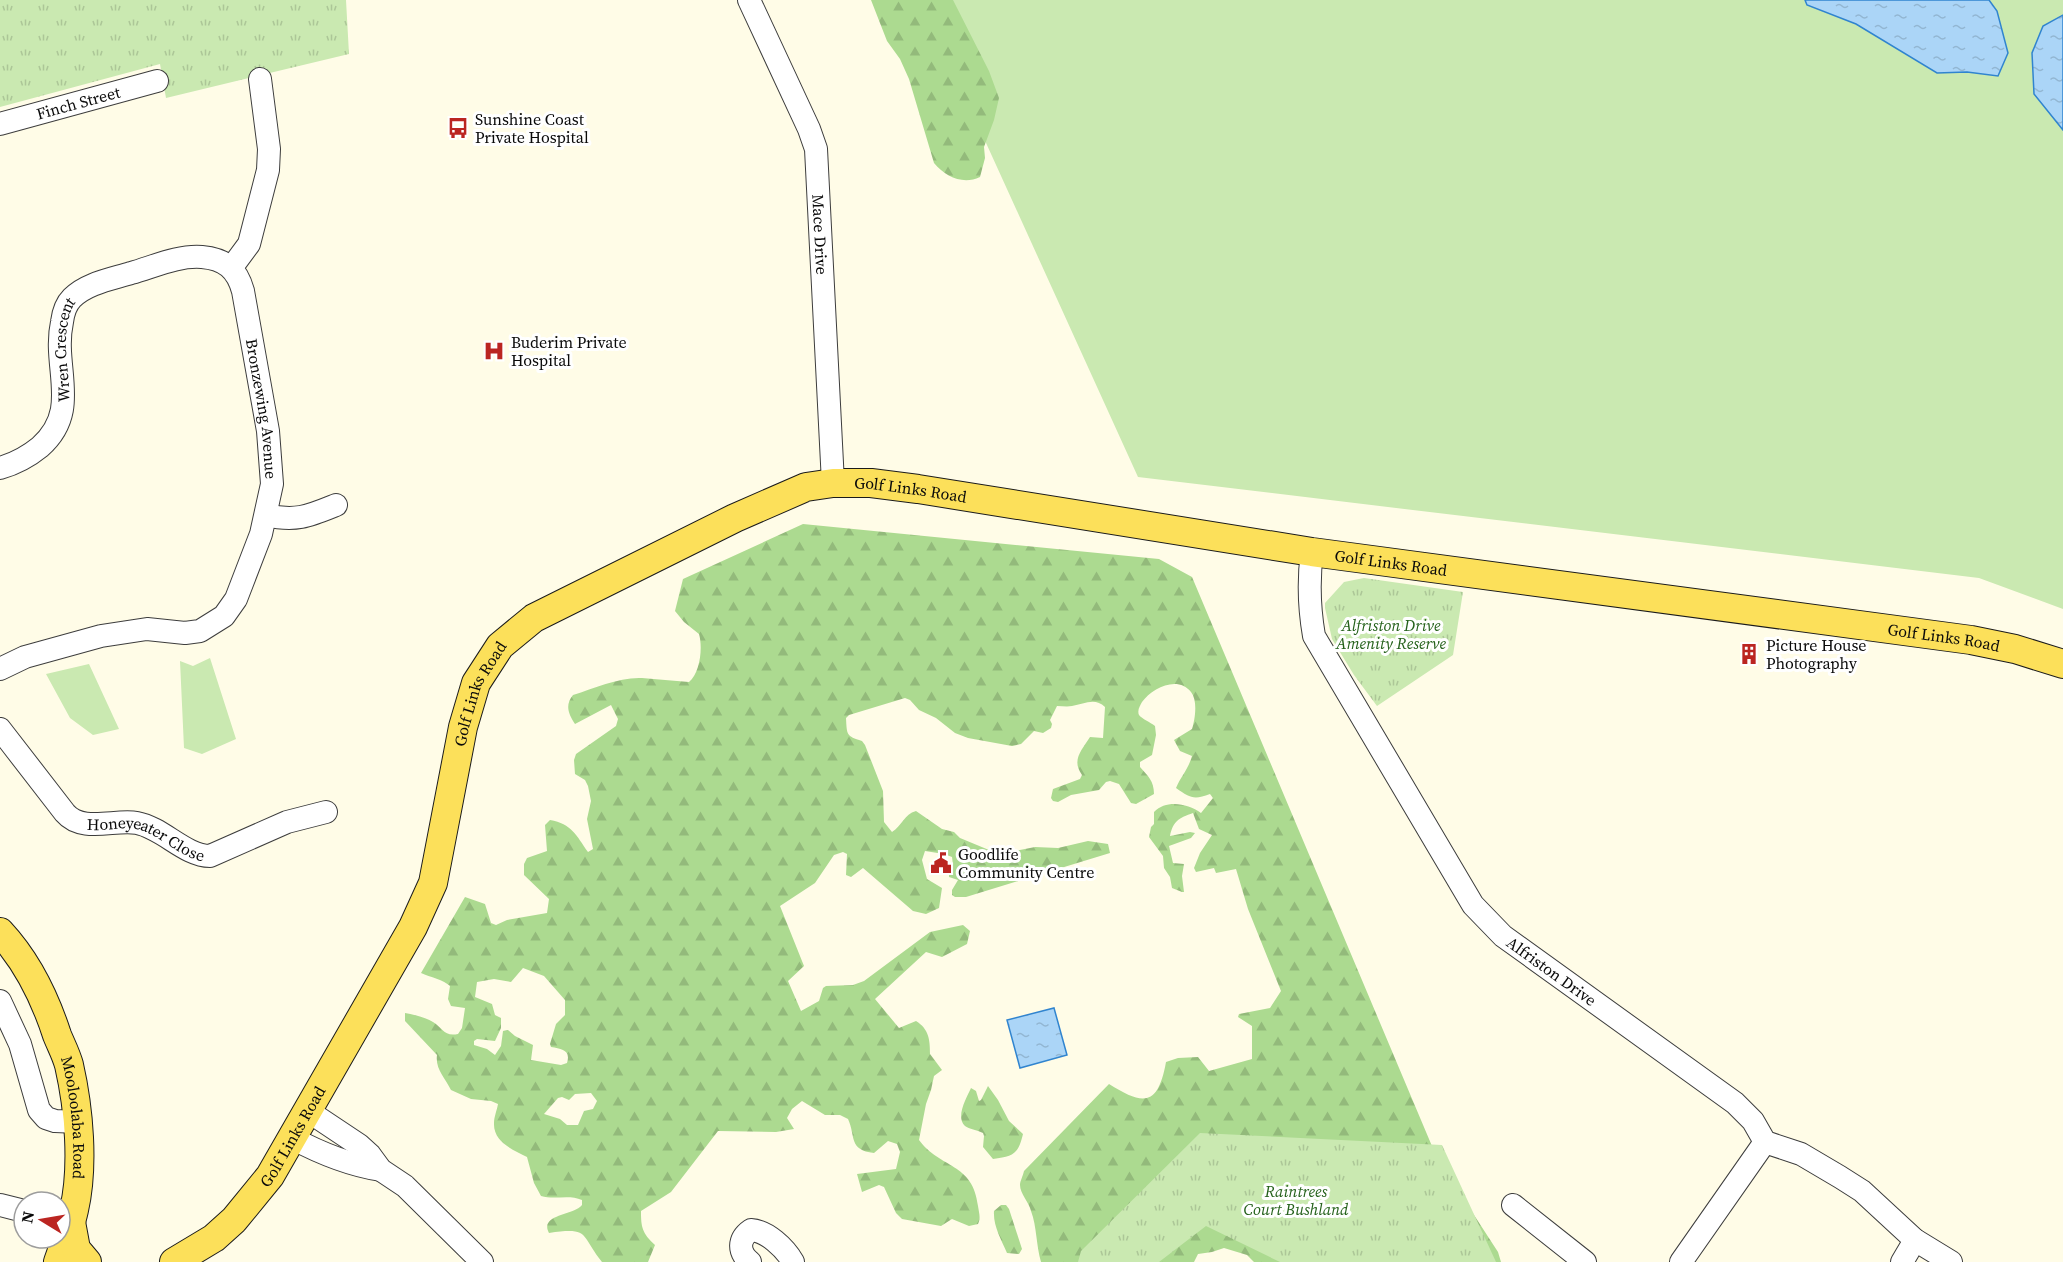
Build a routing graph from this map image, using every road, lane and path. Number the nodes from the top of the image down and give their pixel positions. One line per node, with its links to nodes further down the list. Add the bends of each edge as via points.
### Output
1 (749, 0): 7 (street, Mace Drive, via 816,149)
2 (260, 79): 5 (street, via 268,170 249,244)
3 (158, 81): 4 (street, Finch Street)
4 (0, 124)
5 (231, 267): 6 (street, Wren Crescent, via 211,258 182,258 102,282 72,298 60,336 62,413 47,441); 9 (street, Bronzewing Avenue, via 243,291 268,431 272,484)
6 (0, 468)
7 (832, 483): 10 (main road, Golf Links Road, via 918,489); 17 (main road, Golf Links Road, via 806,487 735,518 534,618 500,646 476,683 463,727 433,883 413,927)
8 (336, 505): 9 (street, via 300,518)
9 (266, 515): 12 (street, Bronzewing Avenue, via 236,599 224,616 208,627 192,633 147,629 101,636 25,657)
10 (1312, 552): 11 (main road, Golf Links Road, via 1971,640); 20 (street, Alfriston Drive, via 1308,595 1314,636 1473,905 1503,936 1735,1103 1753,1121)
11 (2063, 664)
12 (0, 669)
13 (0, 729): 14 (street, Honeyeater Close, via 74,821 144,825 199,854 210,856 287,822)
14 (326, 812)
15 (0, 932): 18 (main road, Mooloolaba Road, via 42,994 69,1065)
16 (0, 1001): 18 (street, via 20,1044 39,1110 46,1118)
17 (308, 1111): 19 (main road, Golf Links Road); 21 (street, via 359,1145)
18 (73, 1122): 23 (main road, Mooloolaba Road, via 78,1175)
19 (292, 1138): 21 (street, via 350,1163); 27 (main road, Golf Links Road, via 270,1176 234,1220)
20 (1765, 1142): 24 (street, via 1801,1154 1862,1191); 32 (street)
21 (381, 1170): 28 (street, via 405,1186)
22 (1514, 1205): 31 (street)
23 (72, 1210)
24 (1915, 1240): 33 (street); 34 (street)
25 (72, 1242): 26 (main road)
26 (87, 1262)
27 (174, 1262)
28 (482, 1262)
29 (750, 1262): 30 (street, via 742,1252 741,1242 751,1230 764,1233)
30 (793, 1262)
31 (1585, 1262)
32 (1681, 1262)
33 (1902, 1262)
34 (1951, 1262)

